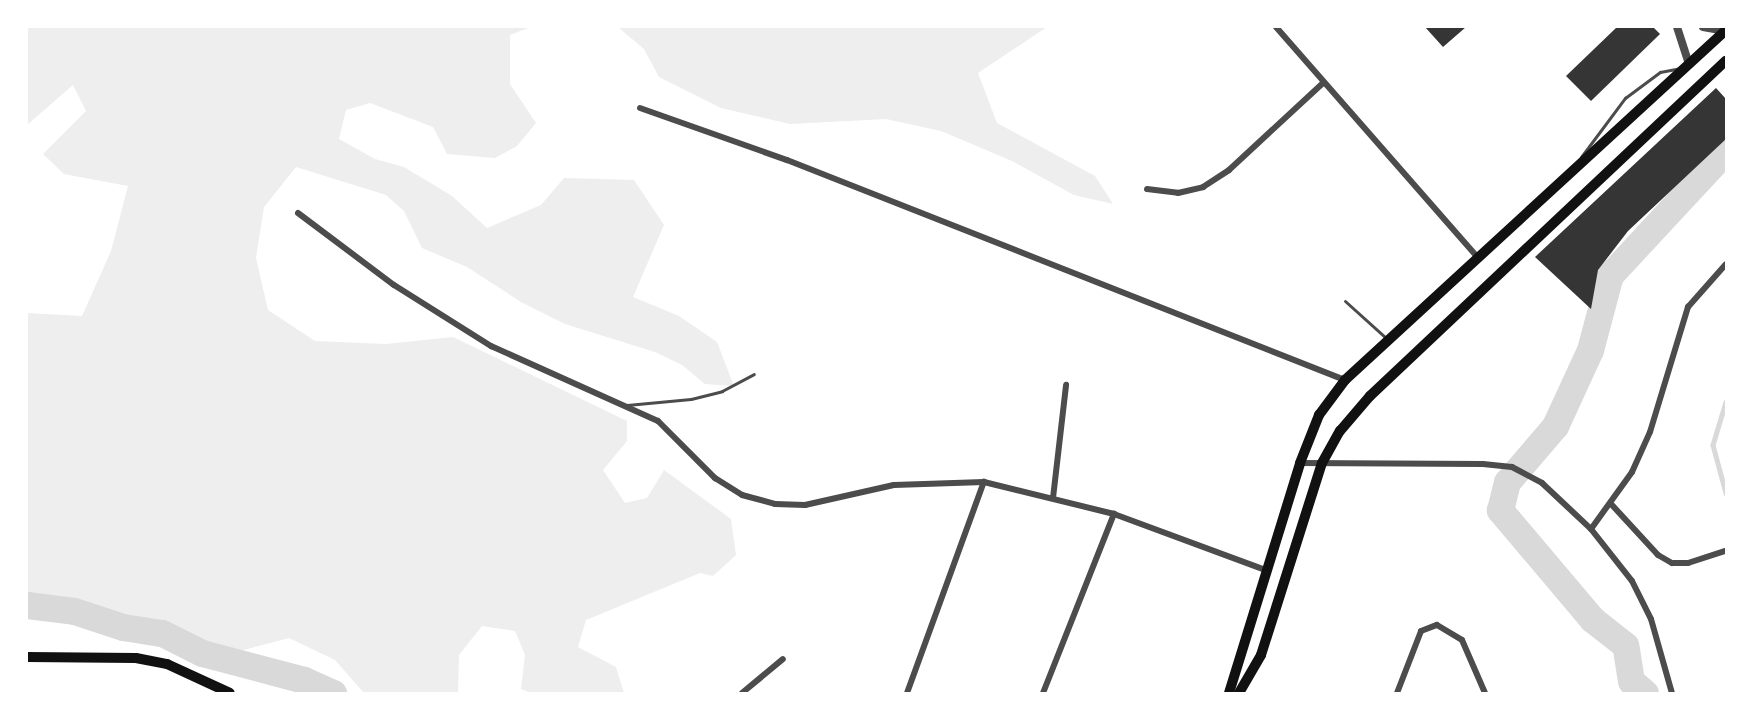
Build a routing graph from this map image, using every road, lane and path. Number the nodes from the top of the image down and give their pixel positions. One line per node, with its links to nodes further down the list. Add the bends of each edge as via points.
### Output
1 (1677, 27): 6 (street)
2 (1703, 27): 4 (street)
3 (1277, 28): 7 (street)
4 (1726, 31): 6 (main road)
5 (1725, 63): 21 (main road, via 1370,396 1340,430)
6 (1687, 65): 9 (main road); 9 (lane, via 1660,72 1625,98)
7 (1322, 84): 10 (street, via 1229,170 1203,187 1178,193); 12 (street)
8 (640, 108): 17 (street, via 787,160)
9 (1574, 166): 12 (main road)
10 (1147, 189)
11 (298, 213): 19 (street, via 394,285 491,346)
12 (1479, 260): 15 (main road)
13 (1726, 264): 24 (street, via 1688,307 1650,432)
14 (1345, 301): 15 (lane)
15 (1389, 340): 17 (main road)
16 (754, 374): 19 (lane, via 722,391 691,399)
17 (1345, 380): 20 (main road, via 1319,416)
18 (1066, 386): 23 (street)
19 (625, 405): 22 (street, via 658,421 715,478 742,495 775,504 824,501 894,484)
20 (1300, 463): 21 (street); 28 (main road)
21 (1322, 463): 26 (street, via 1512,467 1542,483); 36 (main road, via 1261,655)
22 (984, 482): 23 (street); 33 (street)
23 (1053, 498): 25 (street)
24 (1612, 505): 26 (street); 27 (street, via 1658,555 1672,563 1688,563)
25 (1114, 514): 28 (street); 34 (street)
26 (1591, 529): 39 (street, via 1632,581 1651,620)
27 (1726, 551)
28 (1268, 571): 35 (main road)
29 (27, 657): 31 (main road, via 136,658 167,664)
30 (783, 659): 32 (street)
31 (230, 693)
32 (742, 693)
33 (907, 693)
34 (1043, 693)
35 (1229, 693)
36 (1239, 693)
37 (1397, 693): 38 (street, via 1421,631 1437,625 1462,640)
38 (1485, 693)
39 (1672, 693)

